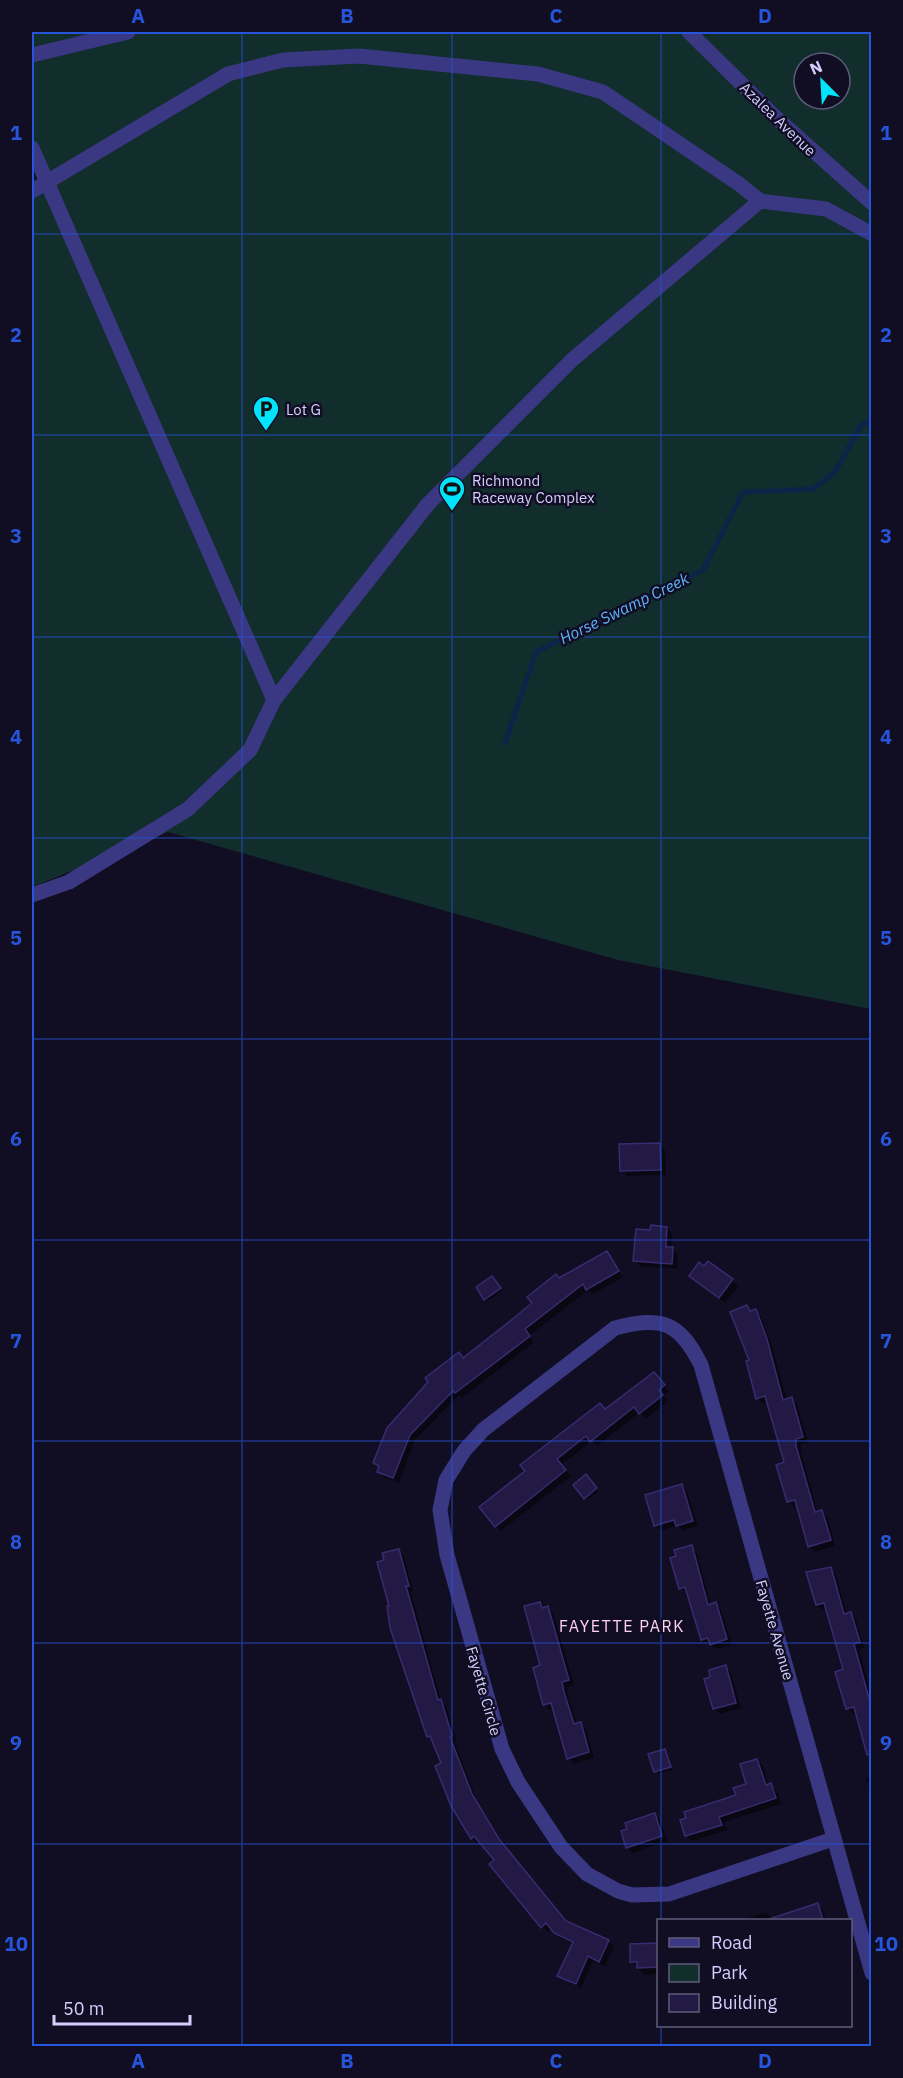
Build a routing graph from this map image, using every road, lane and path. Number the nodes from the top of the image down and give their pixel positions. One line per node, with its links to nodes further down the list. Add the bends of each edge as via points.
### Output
1 (128, 32): 3 (street)
2 (689, 32): 8 (street, Azalea Avenue, via 780,122)
3 (32, 55)
4 (32, 148): 5 (street)
5 (46, 183): 6 (street); 7 (street, via 228,74 283,60 359,56 538,74 603,92); 10 (street)
6 (32, 191)
7 (760, 201): 9 (street, via 826,209); 10 (street, via 572,360 428,504)
8 (872, 202)
9 (872, 234)
10 (274, 700): 11 (street, via 250,750 188,809 69,882)
11 (32, 895)
12 (641, 1322): 13 (street, Fayette Avenue, via 657,1322 683,1334 701,1365); 13 (street, Fayette Circle, via 608,1332 502,1414 464,1451 446,1480 440,1510 447,1555 502,1749 518,1782 561,1847 587,1874 618,1892 669,1894)
13 (833, 1839): 14 (street, Fayette Avenue)
14 (872, 1973)

